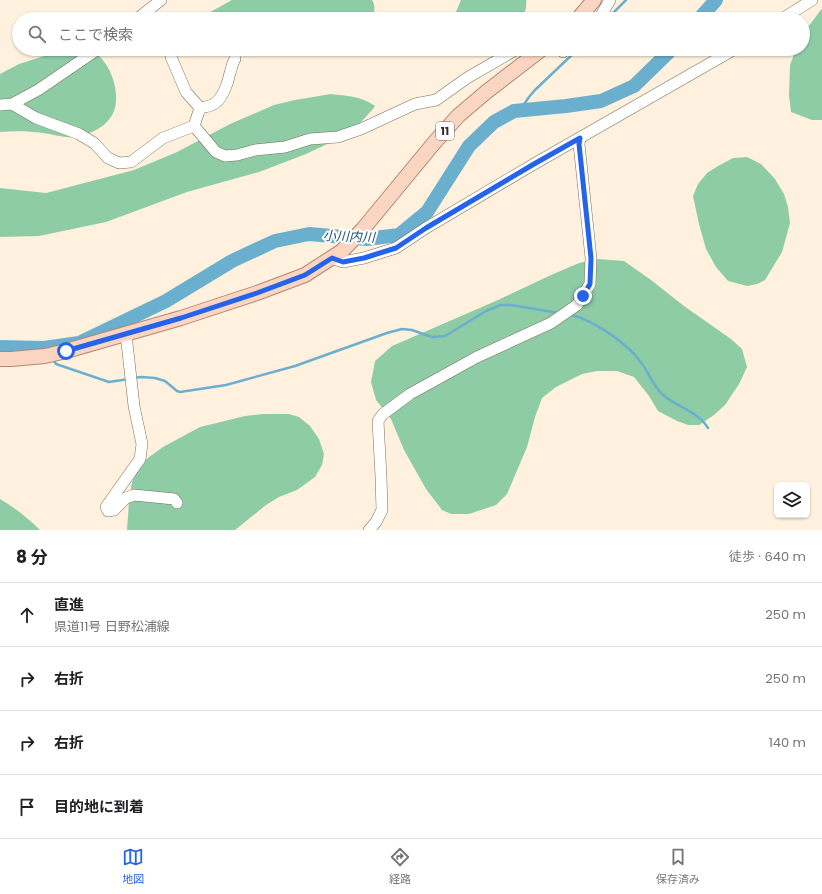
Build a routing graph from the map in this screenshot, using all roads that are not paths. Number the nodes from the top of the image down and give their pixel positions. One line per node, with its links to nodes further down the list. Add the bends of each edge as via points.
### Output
1 (161, 0): 5 (street)
2 (594, 0): 6 (main road)
3 (610, 0): 7 (street)
4 (812, 0): 8 (street)
5 (148, 12)
6 (584, 12)
7 (603, 12)
8 (793, 12)
9 (88, 56): 15 (street, via 38,90)
10 (171, 56): 17 (street, via 186,92)
11 (505, 56): 18 (street, via 436,100 415,104 338,137 310,139 285,147 225,156 216,152)
12 (533, 56): 20 (main road, 11, via 458,116 352,242)
13 (722, 56): 19 (street)
14 (235, 59): 17 (street, via 226,88 220,98 213,105)
15 (12, 104): 16 (street); 18 (street, via 36,118 79,134 94,143 108,158 119,163 131,162 163,138)
16 (0, 105)
17 (200, 108): 18 (street)
18 (194, 126)
19 (580, 138): 20 (street, via 396,248 343,262); 24 (street, via 591,258 590,284 577,305 551,323 477,358 410,394 383,414 378,421 382,510)
20 (332, 258): 21 (main road, 11, via 305,275 257,293)
21 (126, 334): 22 (main road, 11, via 45,356); 23 (street, via 134,406 142,444 140,459 106,507 108,511 114,510 126,498 134,495 174,499)
22 (0, 359)
23 (177, 503)
24 (369, 530)

